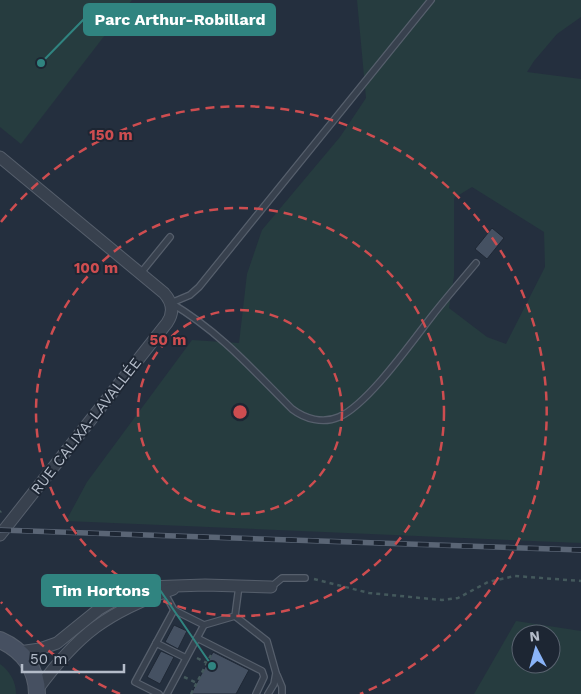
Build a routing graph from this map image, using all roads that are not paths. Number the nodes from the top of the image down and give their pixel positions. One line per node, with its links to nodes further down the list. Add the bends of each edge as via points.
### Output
1 (431, 0): 6 (lane, via 199,287 182,300)
2 (0, 158): 5 (street)
3 (170, 237): 5 (lane)
4 (476, 263): 6 (lane, via 377,384 346,413 330,420 314,420 299,415 213,331)
5 (140, 274): 6 (street, via 164,293)
6 (171, 303): 7 (street, RUE CALIXA-LAVALLÉE, via 171,316 167,323)
7 (0, 535)
8 (305, 578): 10 (lane, via 282,578)
9 (239, 586): 10 (street); 11 (street); 13 (lane)
10 (271, 587)
11 (163, 589): 12 (lane); 18 (street, via 146,588 118,598 50,646); 22 (street, via 104,620 72,647)
12 (174, 610): 14 (lane); 17 (lane)
13 (234, 616): 14 (lane); 20 (lane, via 266,641)
14 (204, 625): 15 (lane)
15 (197, 638): 19 (lane); 21 (lane, via 262,671 264,678)
16 (0, 640): 18 (main road)
17 (156, 643): 19 (lane); 23 (lane, via 135,682)
18 (19, 652): 22 (main road, via 34,672)
19 (186, 658): 24 (lane)
20 (276, 673): 27 (lane); 28 (lane)
21 (260, 687): 25 (lane); 26 (lane)
22 (37, 692)
23 (159, 694)
24 (167, 694)
25 (250, 694)
26 (256, 694)
27 (268, 694)
28 (282, 694)

